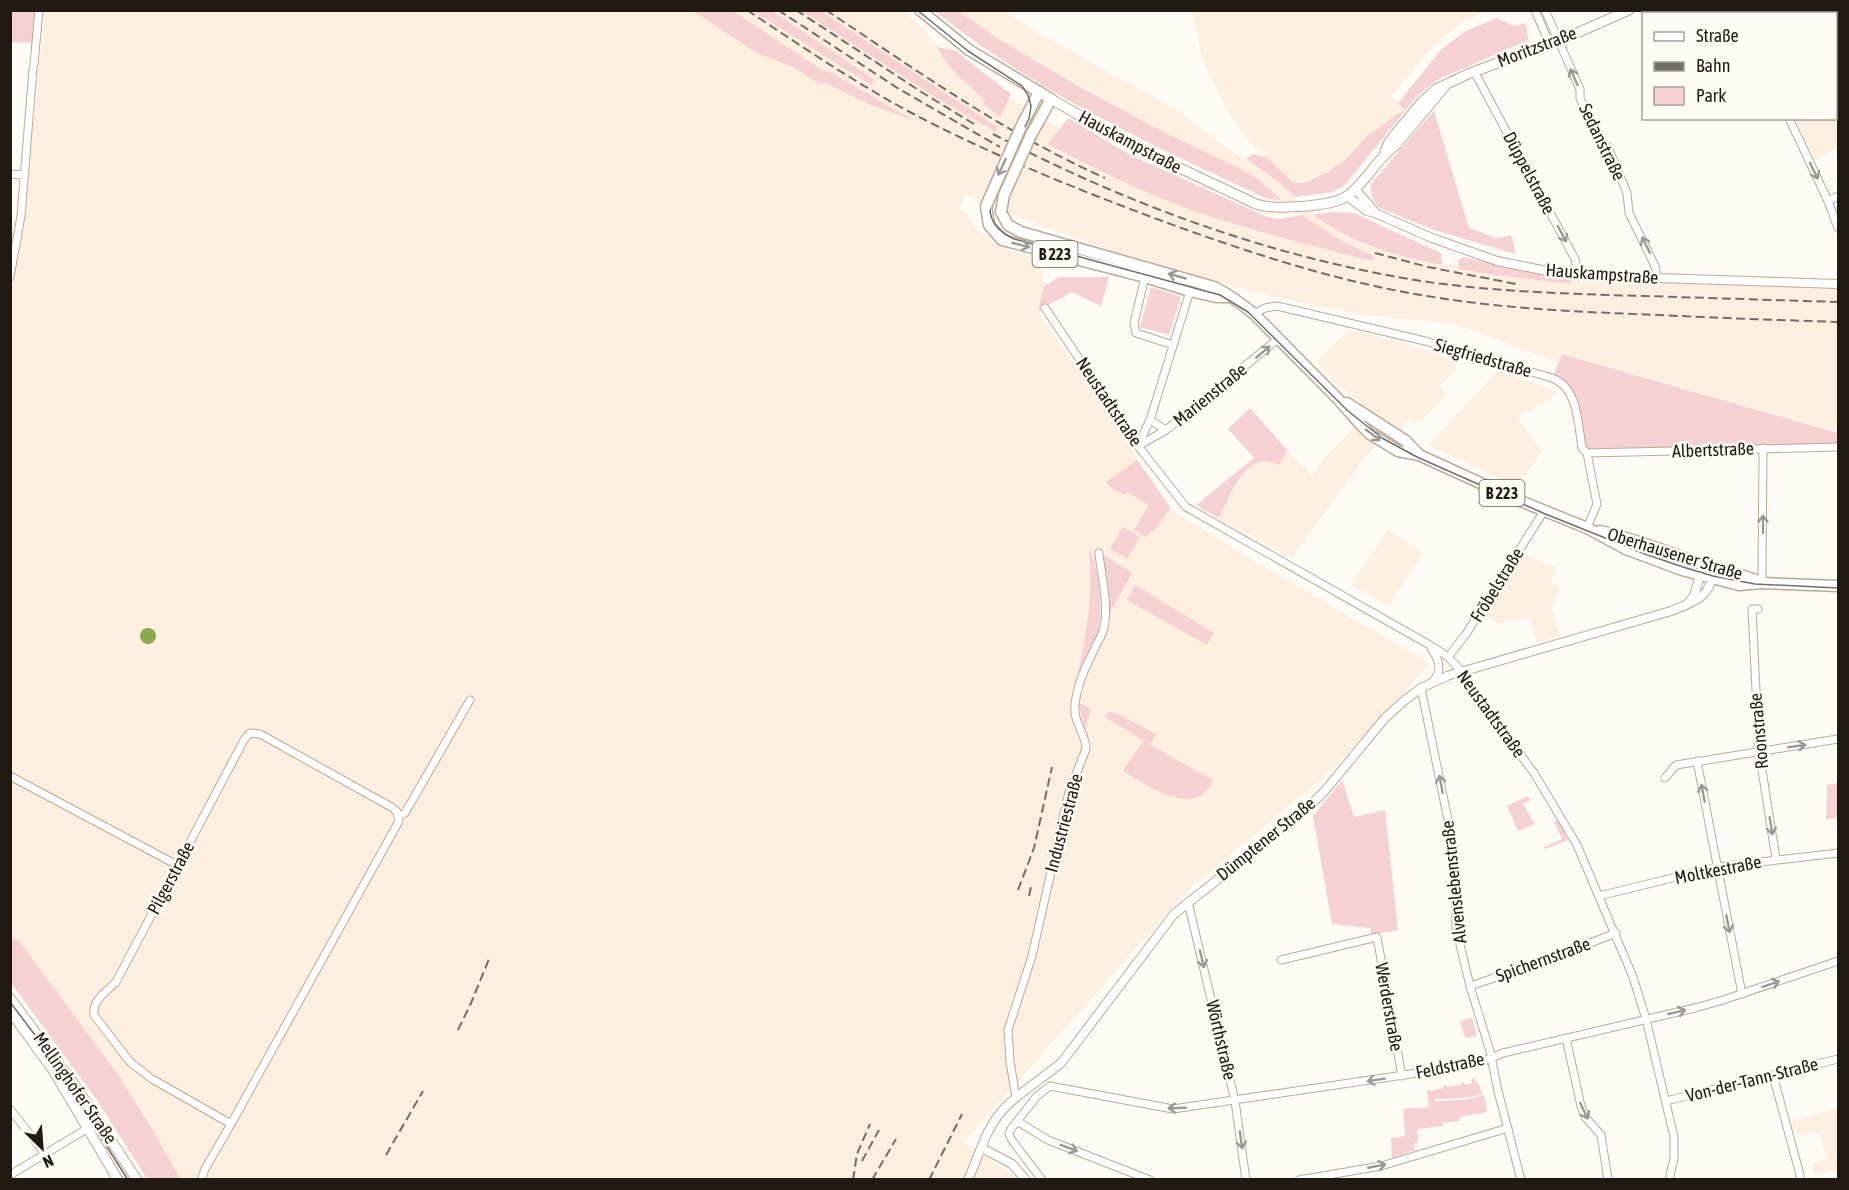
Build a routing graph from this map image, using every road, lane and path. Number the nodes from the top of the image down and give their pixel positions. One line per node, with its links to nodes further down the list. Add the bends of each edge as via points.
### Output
1 (39, 10): 11 (street)
2 (920, 10): 8 (main road, via 969,50)
3 (1535, 10): 6 (street)
4 (1545, 10): 6 (street)
5 (1629, 10): 6 (main road, Moritzstraße)
6 (1554, 42): 7 (main road, Moritzstraße); 21 (street, Sedanstraße, one-way to 6, via 1629,213 1627,193 1608,147 1598,140 1580,89)
7 (1474, 71): 12 (main road, Moritzstraße, via 1436,89 1420,104); 18 (street, Düppelstraße, one-way to 18, via 1575,258)
8 (1045, 95): 13 (main road, Hauskampstraße, via 1131,145 1256,204 1286,208 1327,203); 20 (main road, Oberhausener Straße / B 223, one-way to 20, bridge, via 1020,129 986,206 989,225 1002,240); 24 (main road, Oberhausener Straße / B 223, one-way to 8, bridge, via 1214,287 1008,225 1001,212 1004,195)
9 (1790, 120): 15 (street, one-way to 15)
10 (10, 174): 11 (street)
11 (23, 176): 19 (street, via 21,216)
12 (1355, 189): 13 (main road, Hauskampstraße); 16 (street, Hauskampstraße)
13 (1347, 196): 16 (street, Hauskampstraße)
14 (1839, 196): 15 (street)
15 (1828, 201): 17 (street)
16 (1375, 213): 18 (street, Hauskampstraße, via 1497,261)
17 (1839, 228)
18 (1578, 276): 21 (street, Hauskampstraße)
19 (10, 277)
20 (1145, 277): 23 (main road, Oberhausener Straße / B 223); 28 (street, via 1134,323 1136,333)
21 (1657, 278): 22 (street, Hauskampstraße)
22 (1839, 284)
23 (1190, 291): 24 (main road, Oberhausener Straße / B 223); 28 (street)
24 (1228, 297): 26 (main road, Oberhausener Straße / B 223)
25 (1045, 308): 31 (street, Neustadtstraße)
26 (1254, 314): 27 (main road, Oberhausener Straße / B 223); 34 (street, Siegfriedstraße, via 1277,306 1425,341 1556,379 1571,393 1582,448)
27 (1278, 339): 30 (street, Marienstraße, one-way to 27); 35 (main road, Oberhausener Straße / B 223, via 1382,442)
28 (1173, 345): 29 (street)
29 (1150, 420): 30 (street); 31 (street)
30 (1166, 430): 31 (street, Marienstraße)
31 (1138, 446): 45 (street, Neustadtstraße, via 1186,507)
32 (1839, 447): 33 (street, Albertstraße)
33 (1763, 448): 34 (street, Albertstraße); 41 (street, one-way to 33)
34 (1587, 453): 36 (street, Siegfriedstraße, via 1597,504)
35 (1544, 511): 36 (main road, Oberhausener Straße / B 223); 46 (street, Fröbelstraße)
36 (1587, 528): 38 (main road, Oberhausener Straße / B 223); 39 (main road, Oberhausener Straße / B 223, via 1641,556)
37 (1099, 553): 76 (street, Industriestraße, via 1104,628 1078,686 1074,709 1086,749 1069,792 1032,956 1008,1030)
38 (1709, 566): 39 (street); 40 (street, Dümptener Straße); 41 (main road, Oberhausener Straße / B 223, via 1750,576)
39 (1700, 576): 40 (main road, Oberhausener Straße / B 223); 43 (street)
40 (1712, 579): 41 (main road, Oberhausener Straße / B 223, via 1739,585); 43 (street, Dümptener Straße, via 1699,600)
41 (1762, 583): 42 (main road, Oberhausener Straße / B 223)
42 (1839, 586)
43 (1687, 604): 47 (street, Dümptener Straße)
44 (1758, 609): 52 (street, Roonstraße, via 1752,609)
45 (1428, 644): 46 (street, Neustadtstraße); 48 (street, via 1439,666)
46 (1448, 657): 47 (street, Neustadtstraße)
47 (1461, 671): 48 (street, Dümptener Straße); 61 (street, Neustadtstraße, via 1534,773 1577,845)
48 (1432, 682): 49 (street, Dümptener Straße)
49 (1421, 688): 62 (street, Dümptener Straße, via 1385,718 1323,793 1298,816); 66 (street, Alvenslebenstraße, one-way to 49, via 1456,928 1448,820)
50 (470, 700): 56 (street, via 405,813)
51 (1839, 739): 52 (street, one-way to 51)
52 (1759, 751): 53 (street); 58 (street, Roonstraße, one-way to 58)
53 (1697, 761): 55 (street, via 1676,765); 60 (street, one-way to 53)
54 (10, 776): 59 (street)
55 (1665, 778)
56 (399, 816): 59 (street, Pilgerstraße, via 393,808 260,734 250,733); 82 (street, via 397,826)
57 (1839, 853): 58 (street, Moltkestraße)
58 (1776, 859): 60 (street, Moltkestraße)
59 (177, 865): 82 (street, Pilgerstraße, via 116,982 97,1000 94,1015 137,1068)
60 (1717, 867): 61 (street, Moltkestraße); 67 (street, one-way to 67)
61 (1599, 896): 63 (street, Neustadtstraße)
62 (1188, 902): 76 (street, Dümptener Straße, via 1062,1062); 77 (street, Wörthstraße, one-way to 77)
63 (1616, 933): 66 (street, Spichernstraße); 70 (street, Neustadtstraße)
64 (1281, 960): 75 (street, Werderstraße, via 1377,937)
65 (1839, 961): 67 (street, Feldstraße, one-way to 65)
66 (1470, 986): 72 (street, Alvenslebenstraße)
67 (1742, 994): 70 (street, Feldstraße, one-way to 67)
68 (10, 998): 80 (main road, Mellinghofer Straße)
69 (10, 1011): 83 (main road, Mellinghofer Straße, via 53,1070)
70 (1646, 1019): 71 (street, Feldstraße); 78 (street, Neustadtstraße)
71 (1566, 1038): 72 (street, Feldstraße); 99 (street, one-way to 99, via 1581,1106 1601,1135)
72 (1491, 1058): 75 (street, Feldstraße); 84 (street, Alvenslebenstraße)
73 (1839, 1059): 74 (street, Von-der-Tann-Straße)
74 (1773, 1075): 78 (street, Von-der-Tann-Straße); 88 (street)
75 (1402, 1076): 77 (street, Feldstraße, one-way to 77)
76 (1016, 1098): 85 (street, Dümptener Straße, via 996,1119)
77 (1235, 1101): 81 (street, Feldstraße, one-way to 81, via 1173,1109 1053,1086 1042,1090); 96 (street, Wörthstraße, one-way to 96)
78 (1666, 1101): 100 (street, Neustadtstraße, via 1674,1137)
79 (10, 1109): 86 (street)
80 (99, 1121): 83 (street); 90 (main road, Mellinghofer Straße)
81 (1017, 1121): 94 (street, via 1009,1134 1011,1139); 95 (street, one-way to 95, via 1048,1140)
82 (231, 1124): 91 (street)
83 (88, 1128): 86 (street); 89 (main road, Mellinghofer Straße)
84 (1508, 1128): 97 (street, one-way to 84, via 1382,1166); 98 (street, Alvenslebenstraße)
85 (982, 1148): 92 (street, Dümptener Straße); 93 (street, via 1012,1164)
86 (45, 1154): 87 (street)
87 (10, 1175)
88 (1800, 1175)
89 (118, 1179)
90 (137, 1179)
91 (201, 1179)
92 (968, 1179)
93 (1026, 1179)
94 (1042, 1179)
95 (1150, 1179)
96 (1246, 1179)
97 (1299, 1179)
98 (1521, 1179)
99 (1608, 1179)
100 (1669, 1179)

